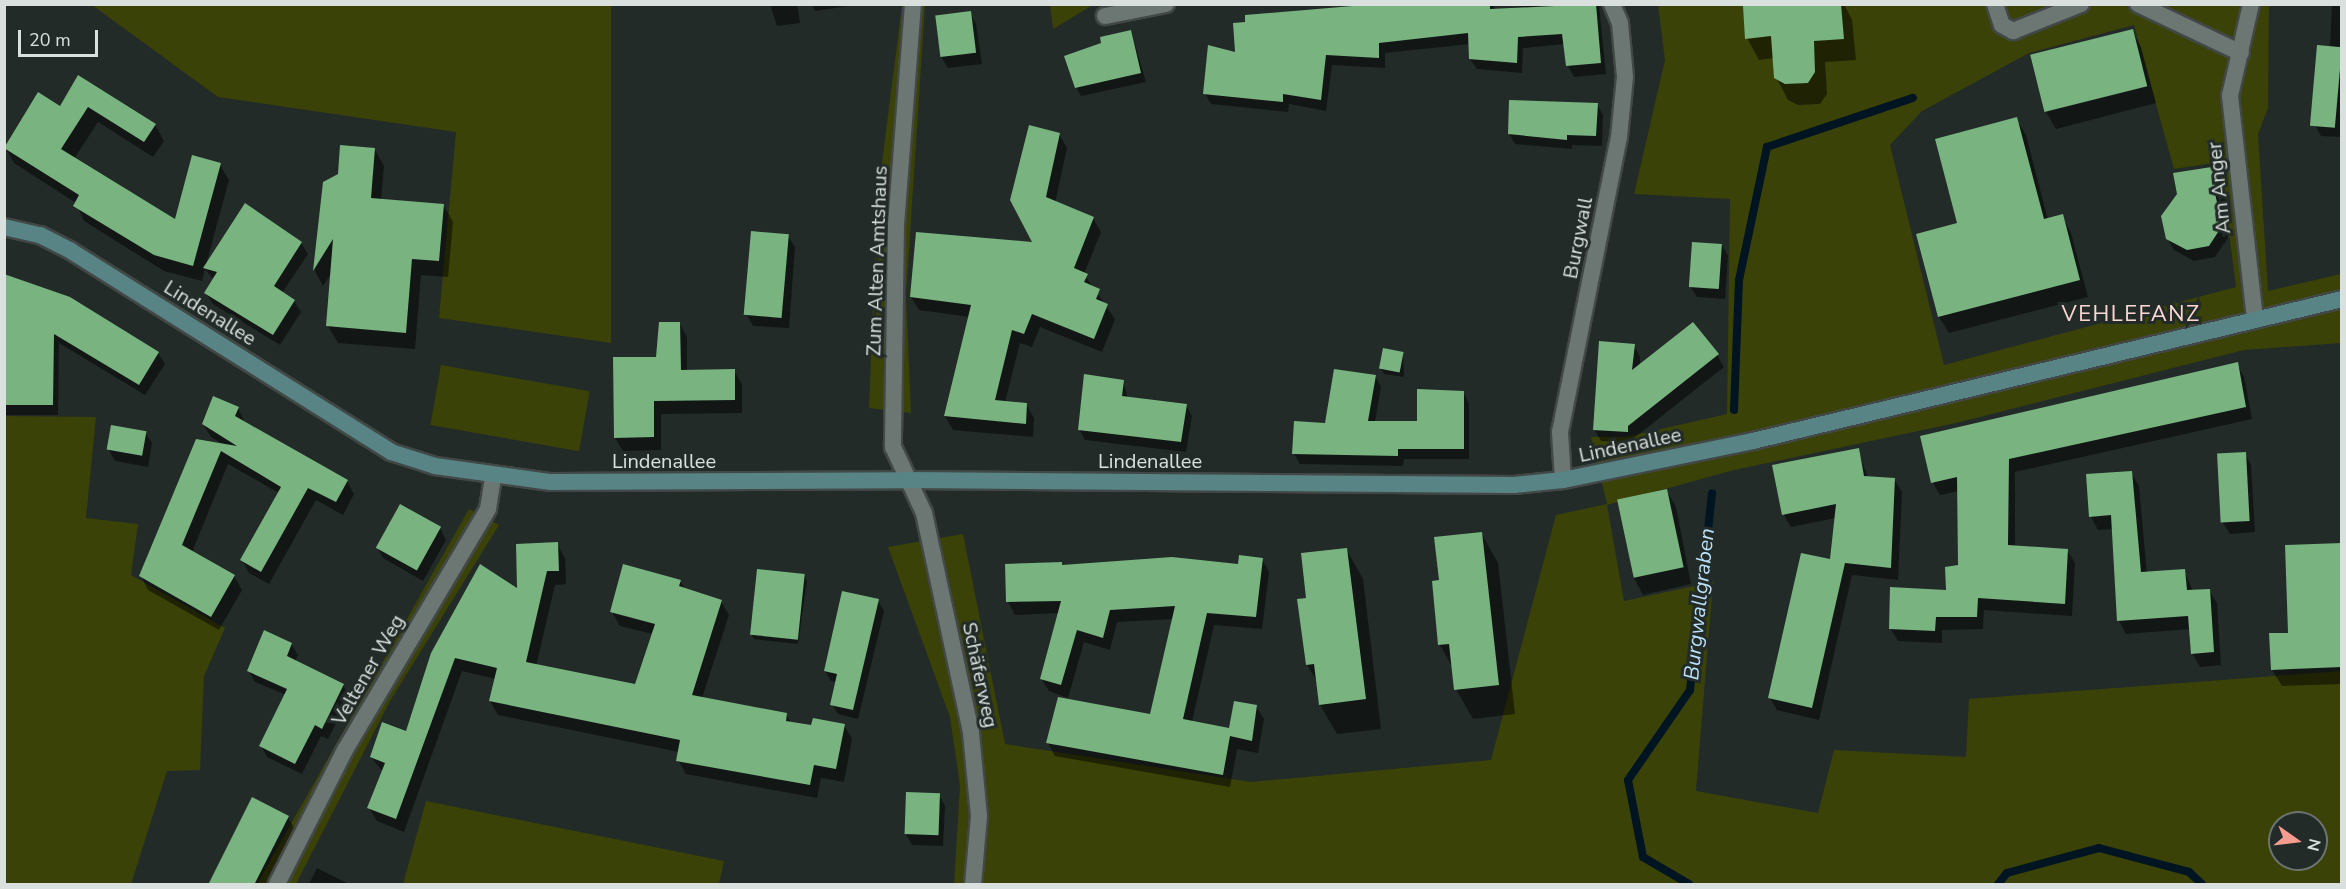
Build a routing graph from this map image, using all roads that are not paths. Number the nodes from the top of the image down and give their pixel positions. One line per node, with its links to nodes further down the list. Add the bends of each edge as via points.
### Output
1 (913, 4): 14 (street, Zum Alten Amtshaus, via 896,224 893,447)
2 (1166, 4): 8 (street)
3 (1612, 4): 15 (street, Burgwall, via 1620,23 1625,77 1619,137 1560,432)
4 (1995, 4): 5 (street, via 2002,25 2013,32)
5 (2081, 4)
6 (2138, 4): 9 (street)
7 (2250, 4): 9 (street, Am Anger)
8 (1105, 16)
9 (2241, 53): 12 (street, Am Anger, via 2230,96)
10 (4, 227): 13 (main road, Lindenallee, via 40,235 71,251 391,452 435,466)
11 (2342, 299): 12 (main road, Lindenallee)
12 (2255, 320): 15 (main road, Lindenallee, via 1765,438)
13 (494, 477): 14 (main road, Lindenallee, via 551,482); 16 (street, Veltener Weg, via 488,509 345,750)
14 (908, 480): 15 (main road, Lindenallee, via 1514,485); 17 (street, Schäferweg, via 924,513 971,733 979,816)
15 (1563, 480)
16 (277, 885)
17 (973, 885)

